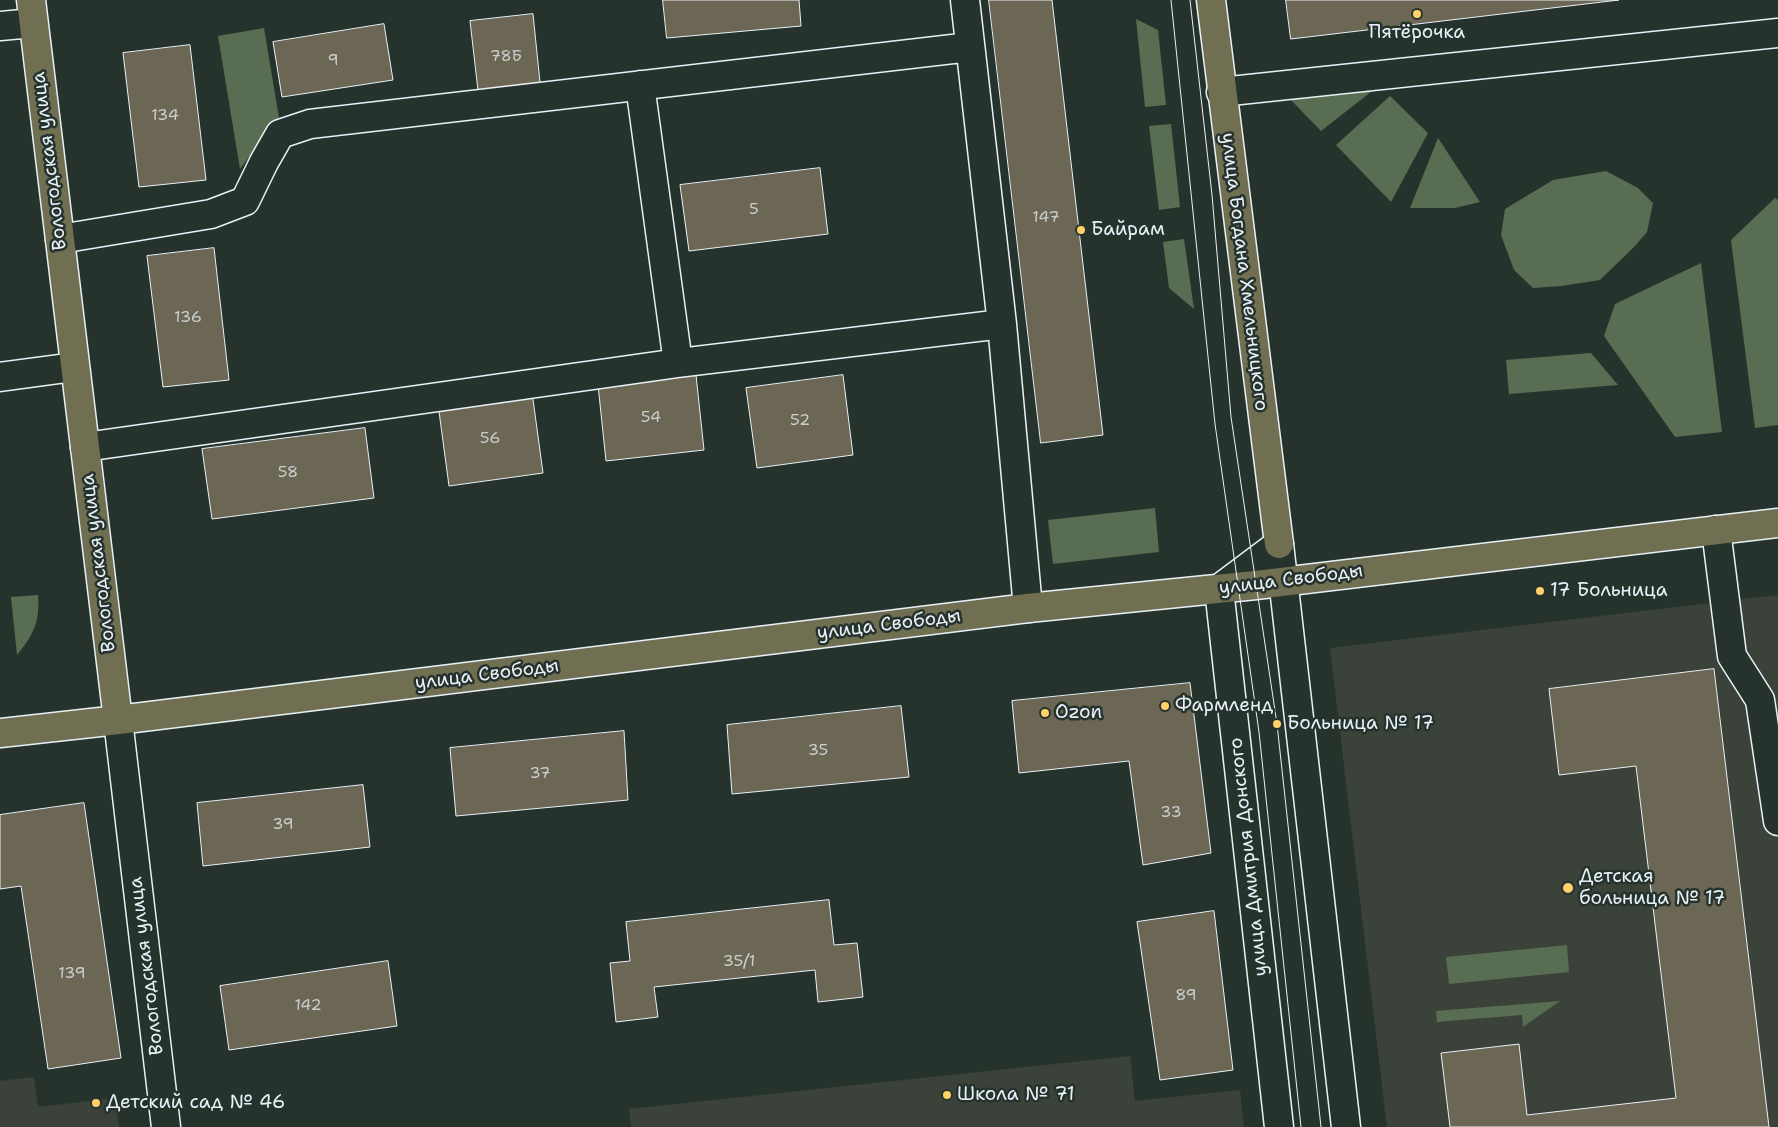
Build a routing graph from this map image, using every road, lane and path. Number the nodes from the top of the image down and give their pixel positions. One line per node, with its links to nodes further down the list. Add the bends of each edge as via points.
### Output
1 (965, 0): 6 (street)
2 (1211, 0): 8 (main road, улица Богдана Хмельницкого)
3 (32, 11): 4 (street); 9 (main road, Вологодская улица)
4 (0, 26)
5 (1778, 33): 8 (street)
6 (970, 47): 7 (street); 10 (street)
7 (640, 84): 9 (street, via 310,124 280,134 245,201 211,214); 11 (street)
8 (1221, 92): 17 (main road, улица Богдана Хмельницкого)
9 (60, 239): 12 (main road, Вологодская улица)
10 (1002, 324): 11 (street); 20 (street)
11 (678, 363): 14 (street)
12 (74, 367): 13 (street); 14 (main road, Вологодская улица)
13 (0, 377)
14 (85, 447): 21 (main road, Вологодская улица)
15 (1778, 523): 16 (main road, улица Свободы)
16 (1716, 530): 18 (main road, улица Свободы); 23 (street, via 1732,656 1760,700)
17 (1279, 544): 18 (street); 19 (street)
18 (1284, 581): 19 (main road, улица Свободы); 26 (street)
19 (1219, 589): 20 (main road, улица Свободы); 25 (street, улица Дмитрия Донского)
20 (1028, 608): 21 (main road, улица Свободы)
21 (118, 720): 22 (main road, улица Свободы); 24 (street, Вологодская улица)
22 (0, 733)
23 (1778, 821)
24 (166, 1127)
25 (1279, 1127)
26 (1346, 1127)

